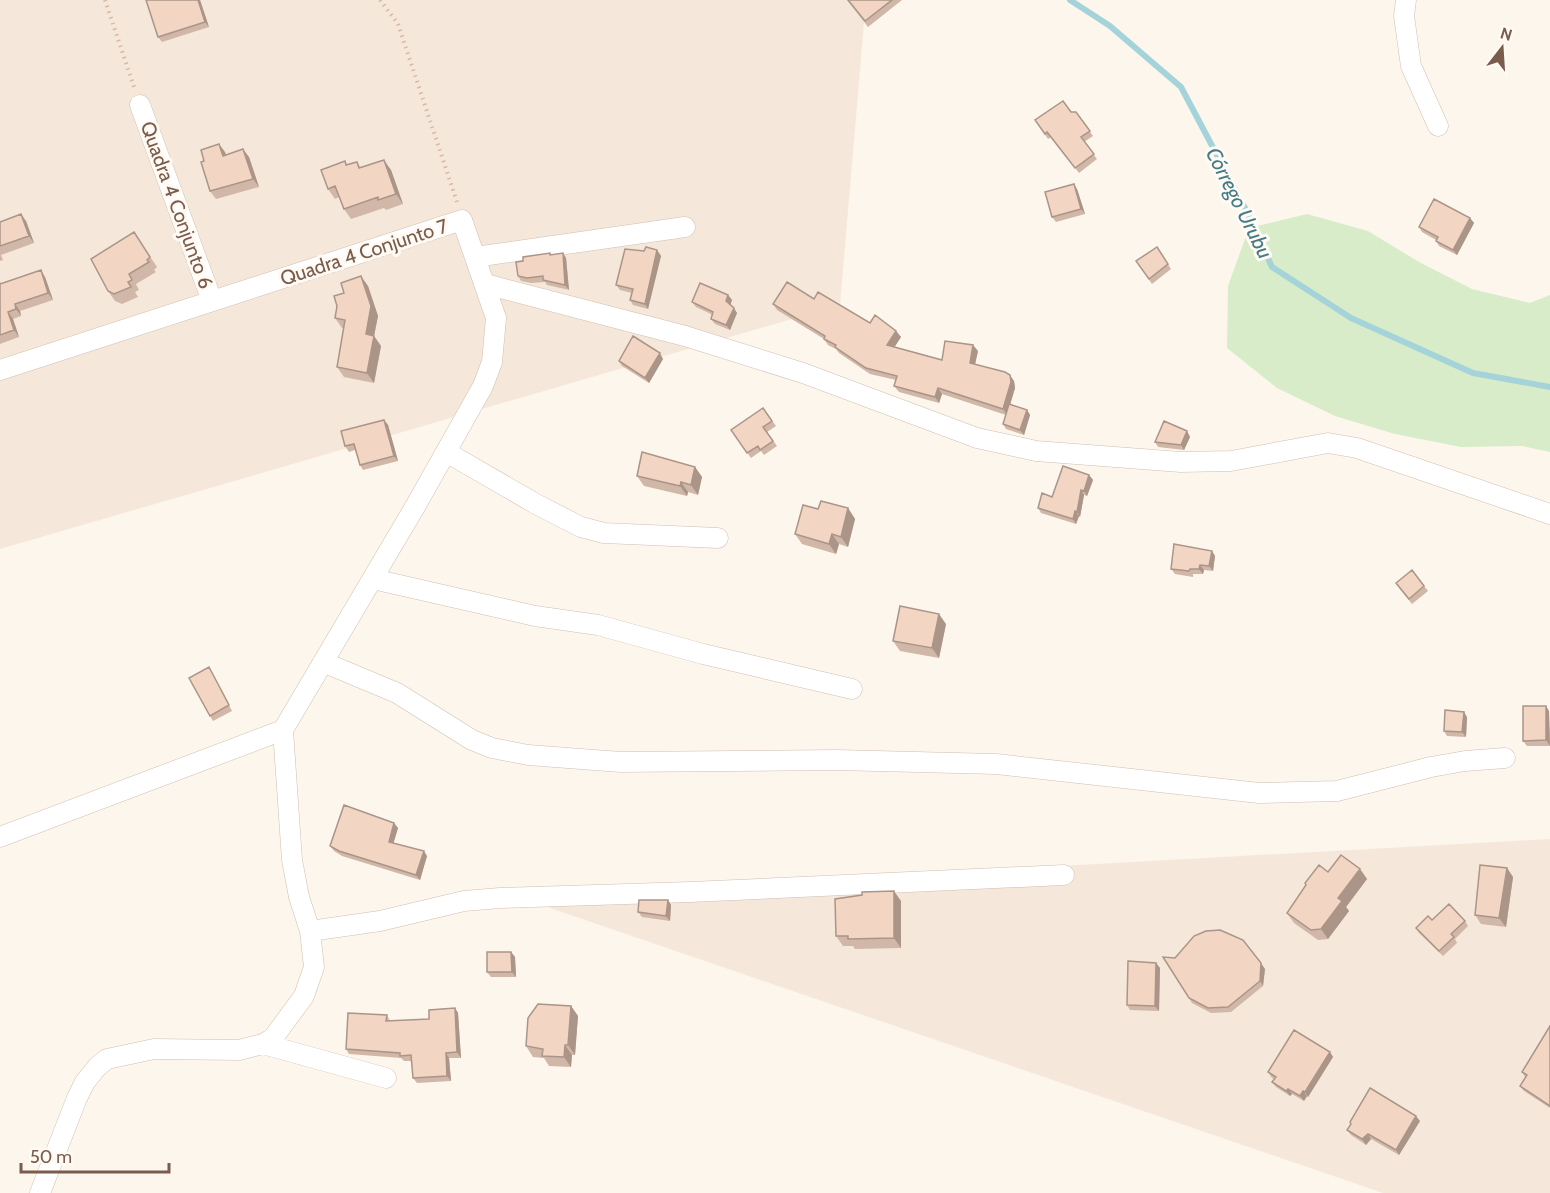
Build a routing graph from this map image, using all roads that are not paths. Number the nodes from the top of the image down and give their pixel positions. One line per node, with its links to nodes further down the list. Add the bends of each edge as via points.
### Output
1 (1406, 0): 3 (street, via 1404,16 1411,66)
2 (141, 105): 7 (street, Quadra 4 Conjunto 6)
3 (1438, 126)
4 (685, 227): 5 (street)
5 (475, 257): 6 (street); 7 (street, Quadra 4 Conjunto 7, via 462,220)
6 (485, 284): 9 (street, via 496,318 492,362); 10 (street, via 685,336 803,373 978,438 1036,452 1181,462 1231,460 1328,443 1357,448)
7 (212, 301): 8 (street, Quadra 4 Conjunto 6)
8 (0, 370)
9 (446, 452): 11 (street, via 581,527 604,532); 12 (street)
10 (1550, 514)
11 (718, 538)
12 (373, 579): 13 (street); 14 (street, via 535,616 598,625)
13 (324, 662): 15 (street); 16 (street, via 397,693 472,740 528,755 621,762 836,760 996,764 1259,793 1337,791 1431,767)
14 (852, 689)
15 (283, 729): 17 (street); 19 (street, via 292,861)
16 (1505, 758)
17 (0, 837)
18 (1064, 875): 19 (street, via 500,898 464,901 380,921)
19 (309, 931): 20 (street, via 314,967 310,982 292,1015)
20 (263, 1044): 21 (street); 22 (street, via 238,1050 153,1049 108,1059 85,1082)
21 (386, 1078)
22 (40, 1193)

